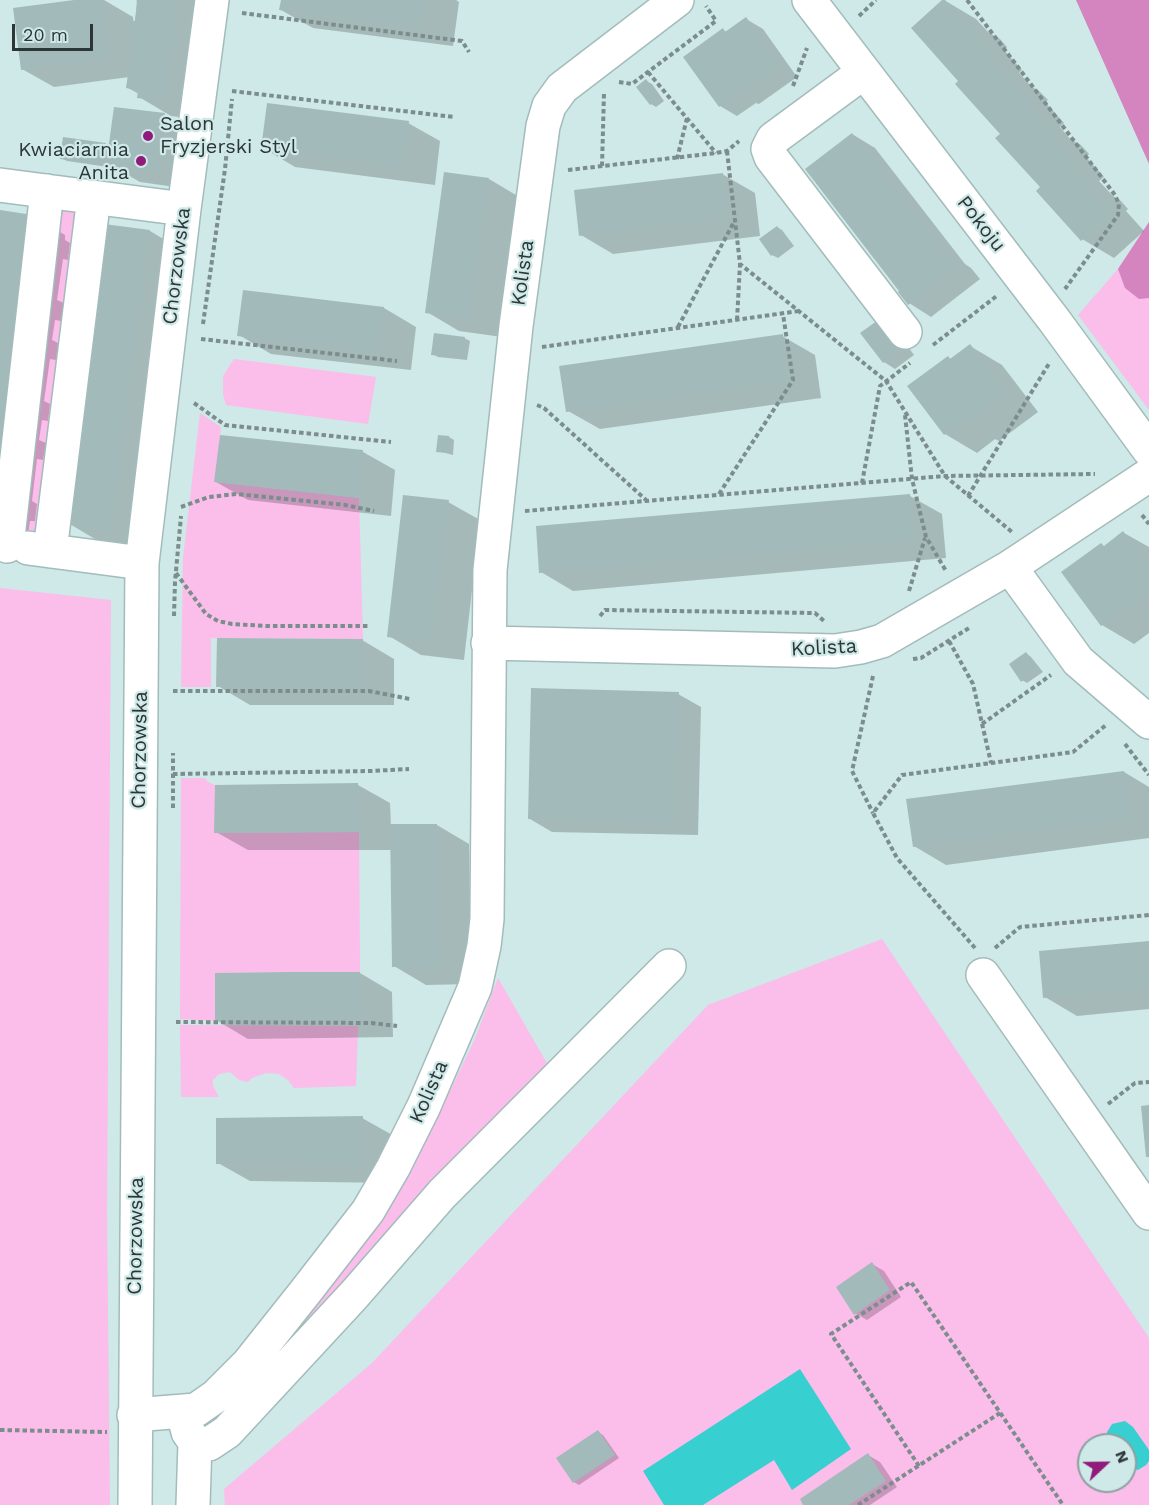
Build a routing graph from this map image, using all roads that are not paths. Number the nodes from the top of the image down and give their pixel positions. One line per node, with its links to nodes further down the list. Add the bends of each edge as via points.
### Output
1 (676, 0): 16 (street, Kolista, via 562,88 549,106 543,126 516,326 490,570)
2 (808, 0): 4 (street, Pokoju)
3 (228, 3): 8 (street, Chorzowska)
4 (864, 72): 9 (street, via 773,139 768,149); 10 (street, Pokoju)
5 (0, 185): 6 (street)
6 (47, 191): 7 (street); 12 (street)
7 (94, 197): 8 (street); 13 (street)
8 (184, 208): 15 (street, Chorzowska)
9 (914, 348)
10 (1149, 450)
11 (1149, 475): 14 (street, Kolista)
12 (3, 545): 13 (street)
13 (50, 551): 15 (street)
14 (1015, 553): 16 (street, Kolista, via 882,641 861,647 835,651); 17 (street, via 1078,661)
15 (142, 563): 22 (street, Chorzowska)
16 (488, 643): 21 (street, Kolista, via 487,919 475,987 424,1106 368,1211 248,1365 216,1396 196,1410)
17 (1149, 722)
18 (984, 958): 20 (street)
19 (669, 966): 23 (street, via 442,1194 227,1432 209,1444)
20 (1149, 1213)
21 (183, 1412): 22 (street, Kolista); 23 (street)
22 (122, 1423): 24 (street, Chorzowska)
23 (195, 1442): 25 (street)
24 (135, 1505)
25 (193, 1505)

